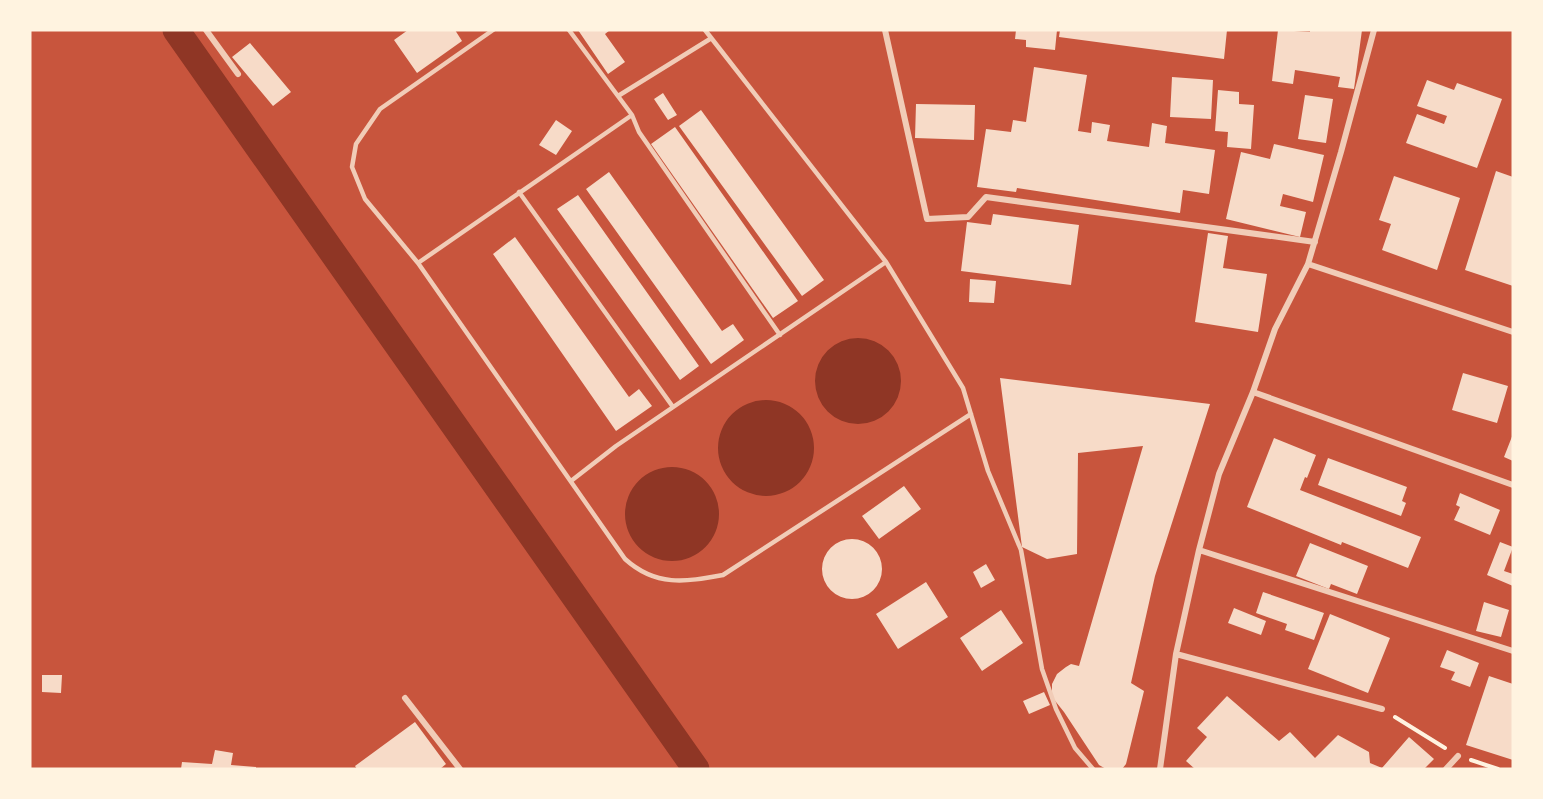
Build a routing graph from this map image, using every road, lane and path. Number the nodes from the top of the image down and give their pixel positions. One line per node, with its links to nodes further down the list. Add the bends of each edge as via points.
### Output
1 (206, 30): 8 (street)
2 (493, 30): 14 (lane, via 380,109 356,144 352,166 365,199)
3 (569, 30): 9 (lane)
4 (705, 30): 7 (lane)
5 (885, 30): 12 (street, via 927,219 968,217 986,197)
6 (1374, 30): 12 (street)
7 (710, 39): 9 (lane); 13 (lane)
8 (238, 74)
9 (618, 96): 10 (lane)
10 (632, 115): 11 (lane); 17 (lane, via 639,132)
11 (519, 192): 14 (lane); 19 (lane)
12 (1315, 243): 15 (street)
13 (886, 262): 17 (lane); 20 (lane, via 963,388)
14 (418, 263): 21 (lane)
15 (1308, 264): 16 (street); 18 (street, via 1275,329)
16 (1513, 332)
17 (780, 334): 19 (lane)
18 (1253, 392): 22 (street); 23 (street, via 1219,474)
19 (673, 407): 21 (lane)
20 (971, 414): 21 (lane, via 723,575 686,581 658,578 638,570 625,559); 30 (lane, via 988,471 1021,550 1042,669 1075,748)
21 (571, 481)
22 (1513, 485)
23 (1199, 550): 24 (street); 25 (street)
24 (1513, 651)
25 (1176, 654): 27 (street); 31 (street)
26 (405, 698): 29 (street)
27 (1382, 709): 28 (path)
28 (1458, 756): 32 (street); 33 (path)
29 (460, 769)
30 (1093, 769)
31 (1160, 769)
32 (1446, 769)
33 (1498, 769)

